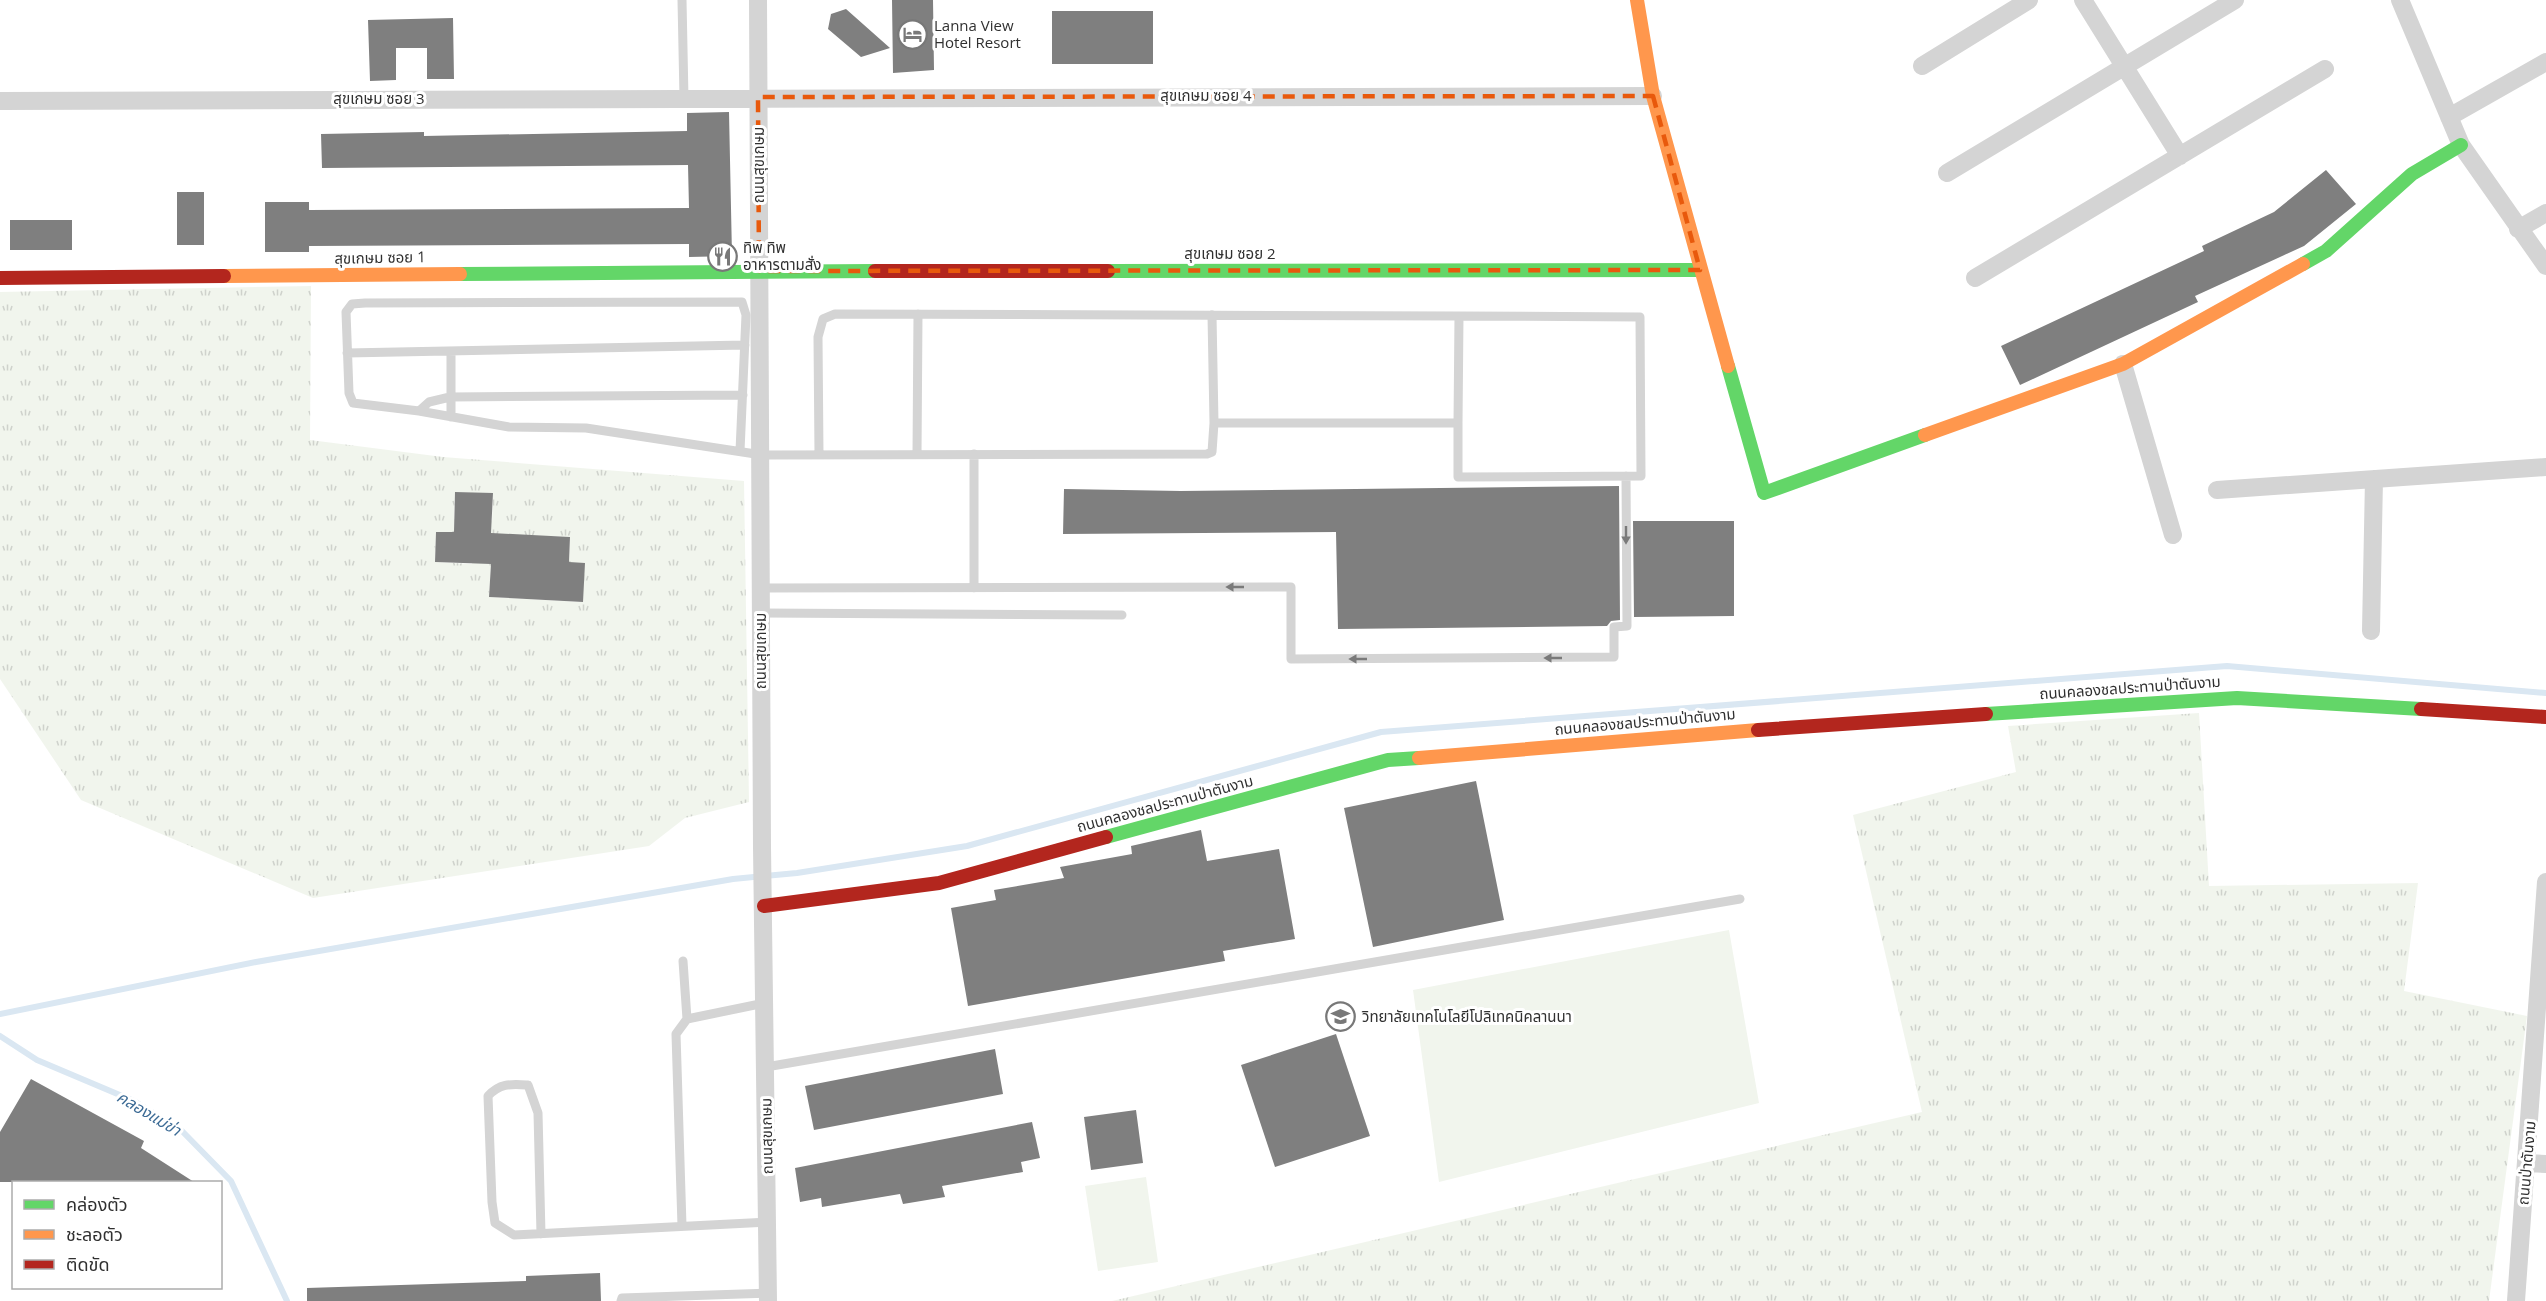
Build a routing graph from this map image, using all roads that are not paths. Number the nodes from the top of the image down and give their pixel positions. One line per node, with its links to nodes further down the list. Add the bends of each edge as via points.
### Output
1 (682, 0): 14 (lane)
2 (758, 0): 13 (street, ถนนสุขเกษม)
3 (1637, 0): 12 (street)
4 (2029, 0): 9 (street)
5 (2083, 0): 10 (street)
6 (2235, 0): 10 (street)
7 (2400, 0): 16 (street)
8 (2546, 62): 16 (street)
9 (1922, 66)
10 (2124, 67): 18 (street); 19 (street)
11 (2325, 69): 18 (street)
12 (1653, 96): 13 (street, สุขเกษม ซอย 4); 23 (street)
13 (758, 97): 14 (street, สุขเกษม ซอย 3); 24 (street, ถนนสุขเกษม)
14 (684, 98): 15 (street, สุขเกษม ซอย 3)
15 (0, 101)
16 (2449, 117): 17 (street)
17 (2462, 145): 21 (street); 33 (street, via 2412,174 2326,251)
18 (2180, 156): 26 (street)
19 (1947, 173)
20 (2546, 213): 21 (street)
21 (2518, 230): 22 (street)
22 (2546, 266)
23 (1701, 270): 24 (street, สุขเกษม ซอย 2); 33 (street, via 1764,494)
24 (759, 271): 25 (street, สุขเกษม ซอย 1); 43 (street, ถนนสุขเกษม)
25 (0, 278)
26 (1975, 278)
27 (918, 314): 28 (lane); 41 (lane); 44 (lane, via 835,314 823,319 818,337)
28 (1212, 315): 29 (lane); 38 (lane)
29 (1458, 316): 39 (lane); 46 (lane, via 1640,317 1641,477)
30 (745, 345): 31 (lane); 32 (lane, via 746,315 742,302 365,303 352,304 346,312); 34 (lane)
31 (451, 351): 32 (lane); 35 (lane)
32 (347, 353): 36 (lane, via 353,403)
33 (2123, 364): 49 (street)
34 (743, 395): 35 (lane); 40 (lane)
35 (450, 397): 36 (lane, via 429,402); 37 (lane)
36 (419, 411): 37 (lane)
37 (451, 417): 40 (lane, via 509,427 586,428)
38 (1214, 423): 39 (lane); 42 (lane, via 1214,446 1207,454)
39 (1458, 423): 46 (lane, via 1458,477)
40 (740, 451): 43 (lane)
41 (917, 454): 42 (lane); 44 (lane)
42 (975, 454): 51 (lane)
43 (762, 455): 44 (lane); 50 (street, ถนนสุขเกษม)
44 (819, 455)
45 (2546, 467): 47 (street)
46 (1626, 476): 51 (lane, one-way to 51, via 1627,626 1614,627 1614,657 1291,659 1290,587)
47 (2374, 479): 48 (street); 54 (street)
48 (2217, 490)
49 (2174, 535)
50 (761, 588): 51 (lane); 52 (street, ถนนสุขเกษม)
51 (974, 588)
52 (761, 613): 53 (lane); 58 (street, ถนนสุขเกษม)
53 (1122, 615)
54 (2371, 631)
55 (2546, 717): 58 (street, ถนนคลองชลประทานป่าตันงาม, via 2237,698 1835,724 1388,760 939,883)
56 (2546, 882): 62 (street, ถนนป่าตันงาม)
57 (1740, 898): 63 (lane)
58 (764, 906): 60 (street, ถนนสุขเกษม)
59 (683, 961): 61 (lane)
60 (765, 1003): 61 (lane); 63 (street, ถนนสุขเกษม)
61 (687, 1019): 67 (lane, via 676,1034)
62 (2541, 1054): 64 (street, ถนนป่าตันงาม)
63 (766, 1067): 66 (street, ถนนสุขเกษม)
64 (2527, 1163): 65 (street); 71 (street, ถนนป่าตันงาม)
65 (2546, 1164)
66 (768, 1222): 67 (lane); 69 (street, ถนนสุขเกษม)
67 (682, 1226): 68 (lane)
68 (541, 1234): 68 (lane, via 538,1113 528,1085 496,1086 488,1096 495,1223 514,1235)
69 (768, 1297): 70 (lane)
70 (621, 1301)
71 (2516, 1301)

